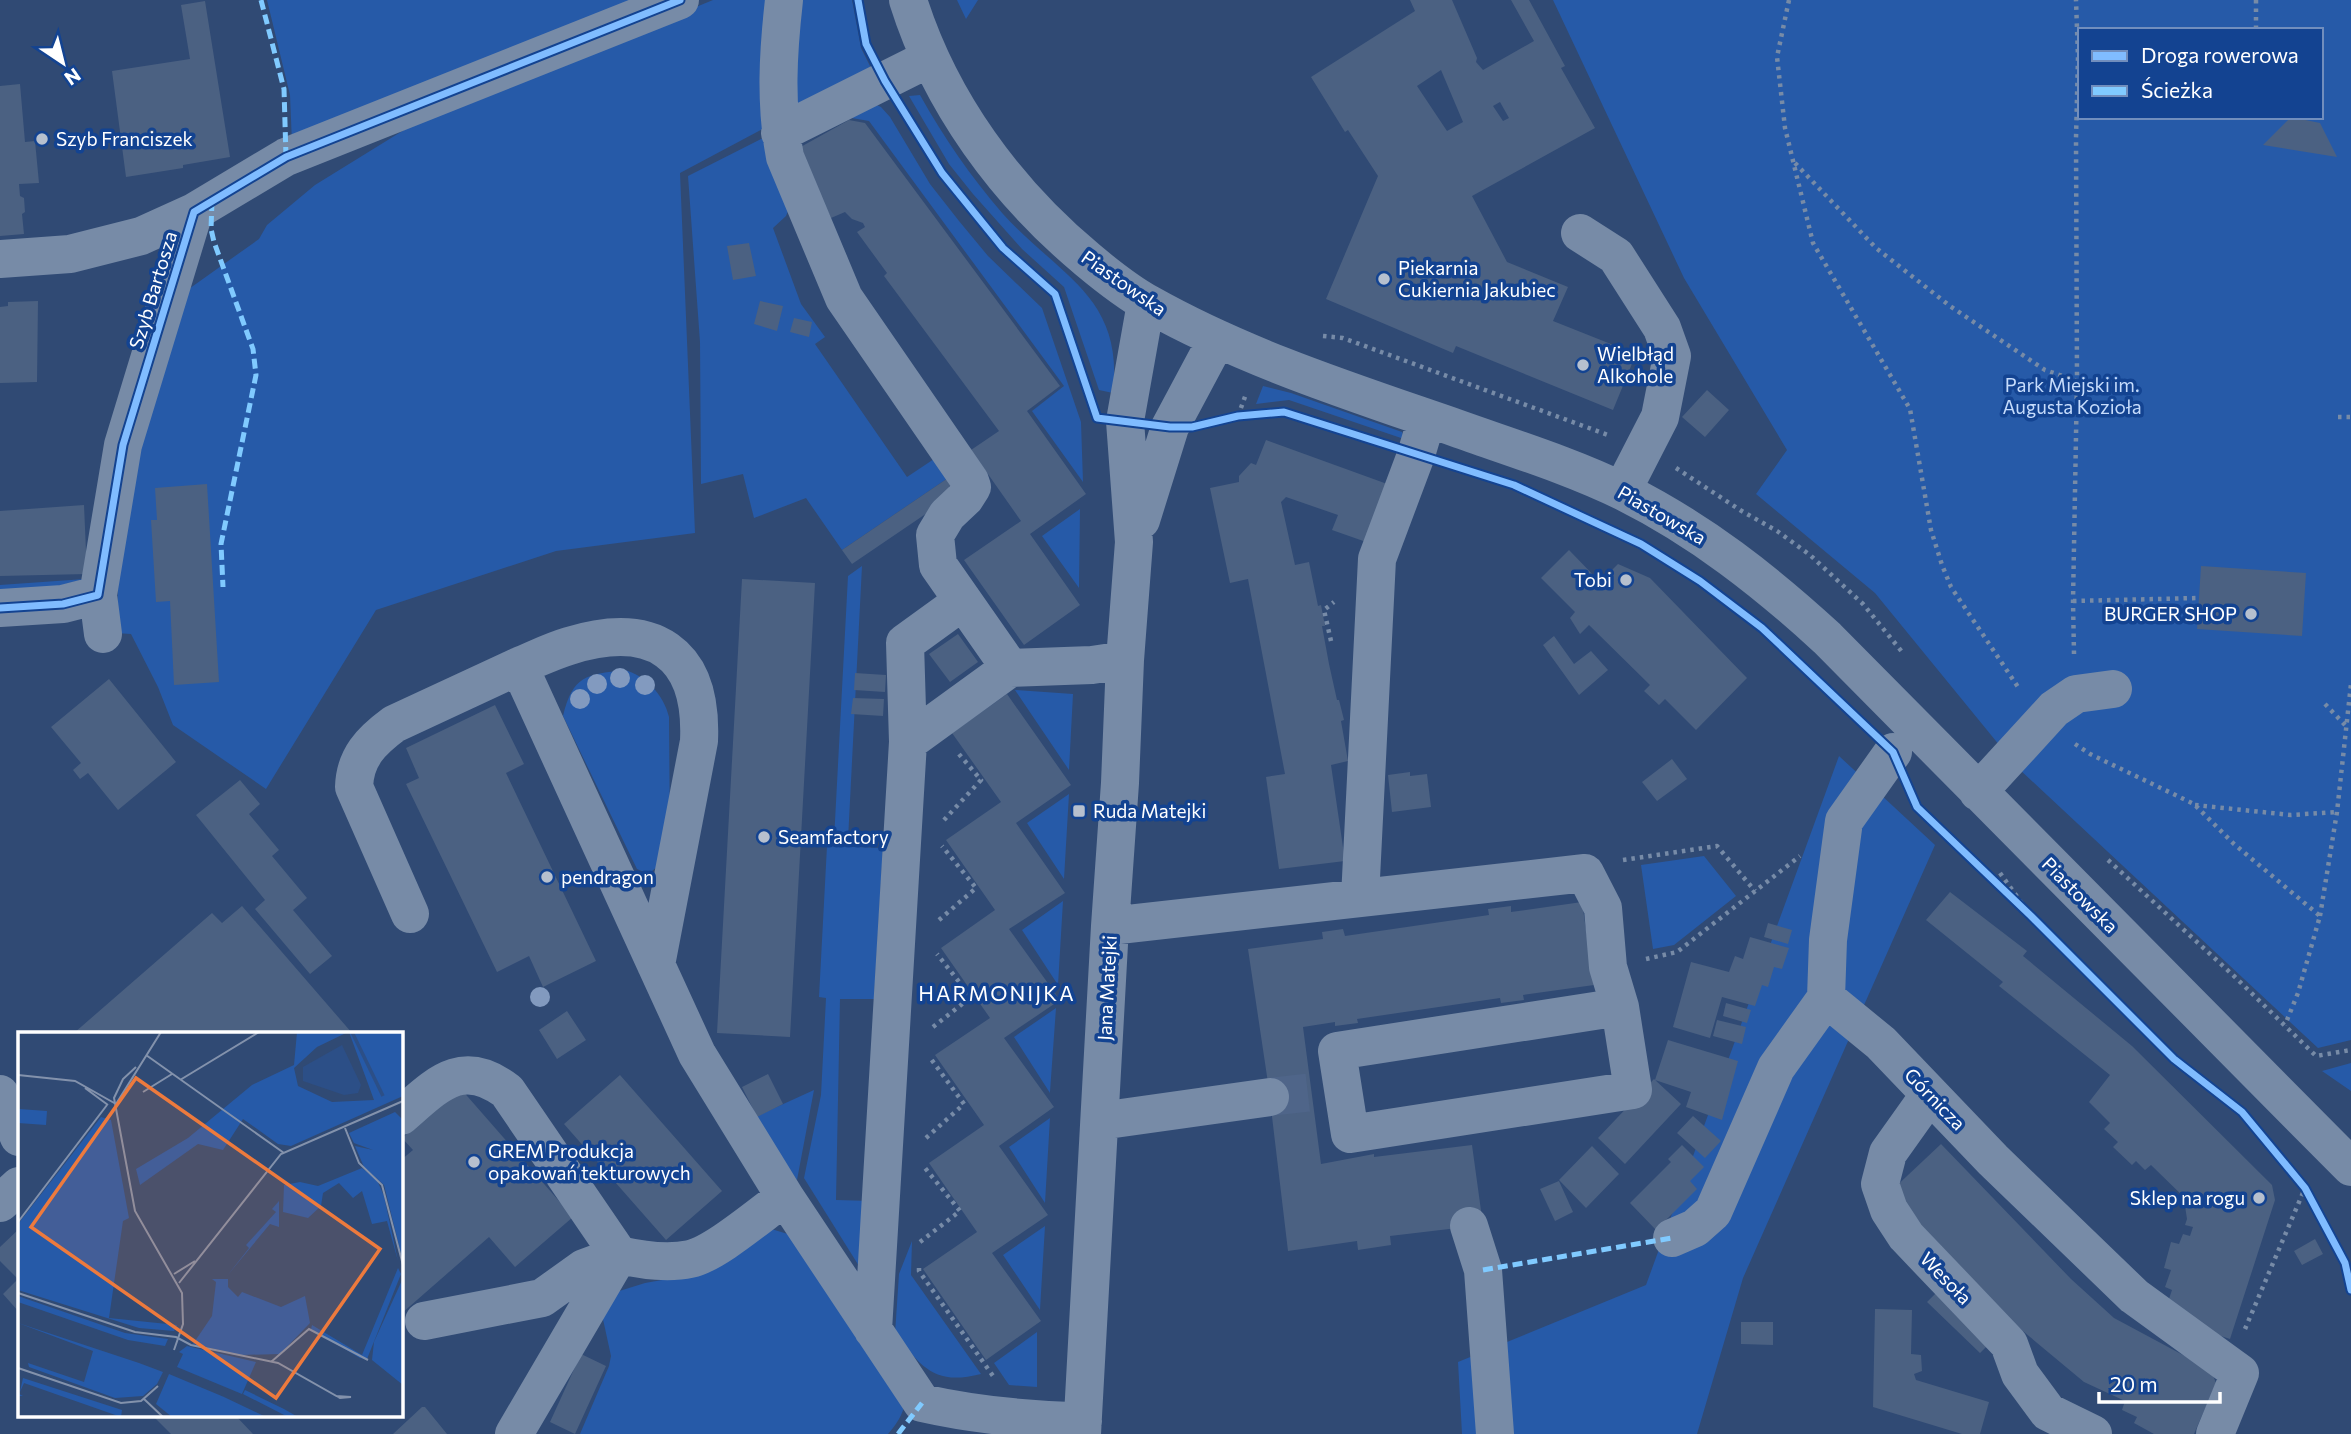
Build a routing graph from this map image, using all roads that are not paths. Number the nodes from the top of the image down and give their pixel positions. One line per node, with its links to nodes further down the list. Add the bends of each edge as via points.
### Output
1 (680, 0): 6 (street, Szyb Bartosza, via 286,157)
2 (784, 0): 5 (street, via 777,65)
3 (908, 0): 4 (street, Piastowska)
4 (930, 58): 5 (street); 9 (street, Piastowska, via 990,160 1019,195 1076,250)
5 (780, 132): 15 (street, via 785,156 844,298 970,481 972,487 965,498 947,514 935,535 938,565)
6 (194, 212): 8 (street, Szyb Bartosza, via 141,236 70,254); 14 (street, Szyb Bartosza, via 123,445)
7 (1580, 233): 12 (street, via 1616,256 1662,328 1672,356 1660,417)
8 (0, 259)
9 (1146, 303): 10 (street, Piastowska); 13 (street, Jana Matejki, via 1125,421)
10 (1217, 339): 11 (street, Piastowska); 13 (street, Jana Matejki, via 1170,427)
11 (1427, 418): 12 (street, Piastowska); 25 (street, via 1377,559)
12 (1622, 491): 24 (street, Piastowska, via 1698,534 1789,603)
13 (1134, 542): 18 (street, Jana Matejki)
14 (98, 596): 16 (street, via 63,604); 17 (street, Szyb Bartosza)
15 (963, 601): 20 (street); 22 (street, via 905,643)
16 (0, 608)
17 (103, 634)
18 (1125, 660): 20 (street); 27 (street, Jana Matejki)
19 (519, 666): 26 (street, via 394,724 359,759 354,787); 28 (street); 28 (street, via 569,645 636,637 657,643 686,669 699,708 699,741)
20 (1010, 668): 22 (street)
21 (2113, 689): 24 (street, via 2076,694 2054,709)
22 (908, 742): 45 (street)
23 (1893, 752): 29 (street, via 1844,821 1828,940)
24 (1978, 792): 37 (street, Piastowska)
25 (1360, 898): 27 (street); 30 (street, via 1585,873 1603,908 1608,967)
26 (410, 914)
27 (1110, 926): 35 (street, Jana Matejki)
28 (656, 965): 39 (street, via 698,1054)
29 (1826, 998): 32 (street, Górnicza, via 1881,1043); 42 (street, via 1776,1068 1713,1212 1695,1228)
30 (1620, 1007): 30 (street, via 1336,1051 1327,1089 1350,1134 1633,1090)
31 (0, 1094): 36 (street)
32 (1930, 1094): 49 (street, Wesoła, via 1888,1153 1880,1184 1889,1210 1906,1236 2008,1344 2020,1374 2048,1412); 50 (street, Górnicza, via 2134,1296 2240,1373)
33 (1270, 1097): 35 (street)
34 (402, 1115): 43 (street, via 441,1081 459,1075 494,1081 507,1091)
35 (1100, 1121): 46 (street, Jana Matejki)
36 (18, 1135)
37 (2351, 1167)
38 (18, 1187): 40 (street)
39 (785, 1197): 43 (street, via 691,1259 641,1260); 45 (street)
40 (0, 1203)
41 (1469, 1226): 48 (street, via 1483,1270)
42 (1672, 1238)
43 (620, 1255): 44 (street, via 584,1268 542,1298); 47 (street)
44 (424, 1321)
45 (873, 1330): 46 (street, via 922,1403)
46 (1083, 1427)
47 (513, 1434)
48 (1495, 1434)
49 (2093, 1434)
50 (2215, 1434)

